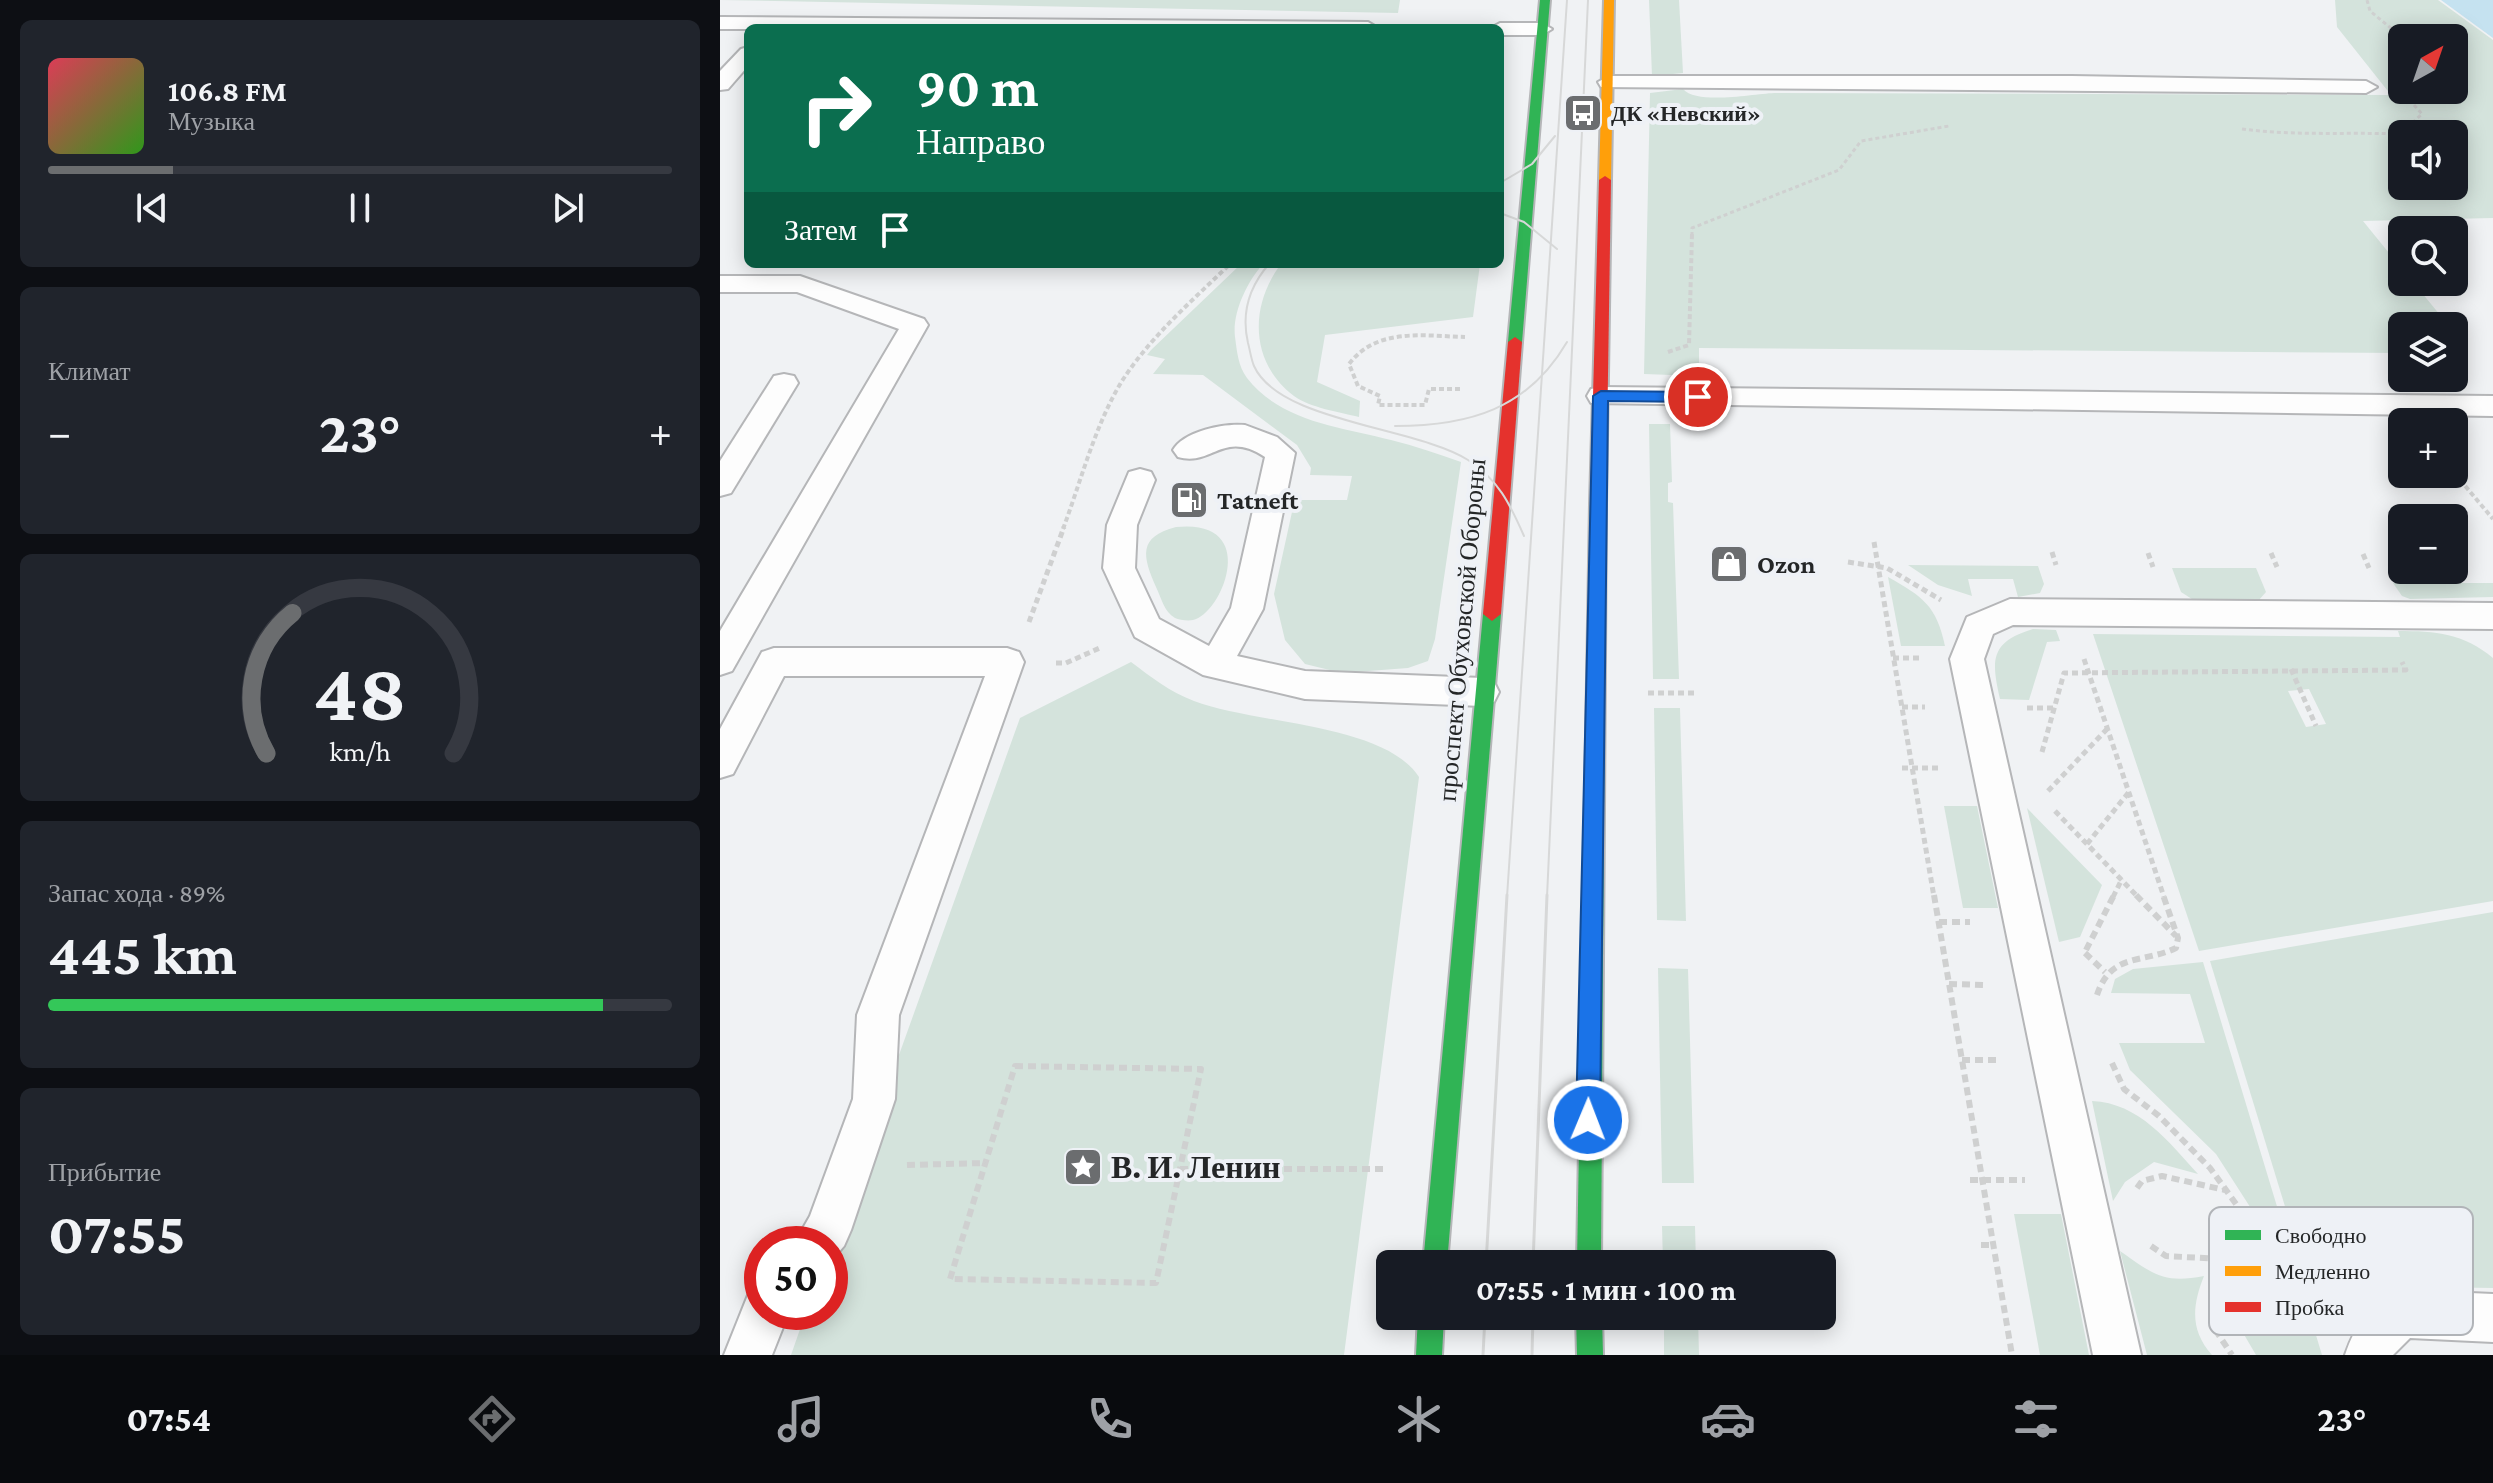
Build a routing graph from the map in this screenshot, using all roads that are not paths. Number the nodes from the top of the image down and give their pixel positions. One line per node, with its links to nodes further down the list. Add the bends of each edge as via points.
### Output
1 (1545, 0): 6 (main road, проспект Обуховской Обороны)
2 (1609, 0): 8 (main road)
3 (720, 23): 4 (lane)
4 (837, 24)
5 (1504, 29): 6 (lane)
6 (1542, 29): 21 (main road, проспект Обуховской Обороны)
7 (744, 57): 9 (lane)
8 (1609, 82): 10 (lane); 13 (main road)
9 (720, 84)
10 (2366, 87)
11 (720, 284): 19 (lane, via 800,284 915,325)
12 (784, 383): 17 (lane)
13 (1601, 396): 14 (lane); 25 (main road)
14 (2493, 406)
15 (1188, 450): 20 (lane, via 1225,434 1258,437 1280,453 1247,609)
16 (1140, 480): 20 (lane, via 1122,525 1119,568 1147,628)
17 (720, 485)
18 (2493, 616): 35 (lane, via 2010,612 1979,626 1967,659)
19 (720, 661)
20 (1215, 665): 21 (lane, via 1305,685)
21 (1482, 692): 24 (main road, проспект Обуховской Обороны)
22 (720, 763): 23 (lane, via 774,662 1007,662 878,1015 874,1099)
23 (829, 1226)
24 (1436, 1250)
25 (1589, 1250)
26 (2473, 1317): 27 (lane)
27 (2493, 1318)
28 (758, 1330): 32 (lane)
29 (1430, 1330): 33 (main road)
30 (1589, 1330): 34 (main road)
31 (2377, 1335): 36 (lane)
32 (748, 1355)
33 (1429, 1355)
34 (1590, 1355)
35 (2117, 1355)
36 (2369, 1355)

